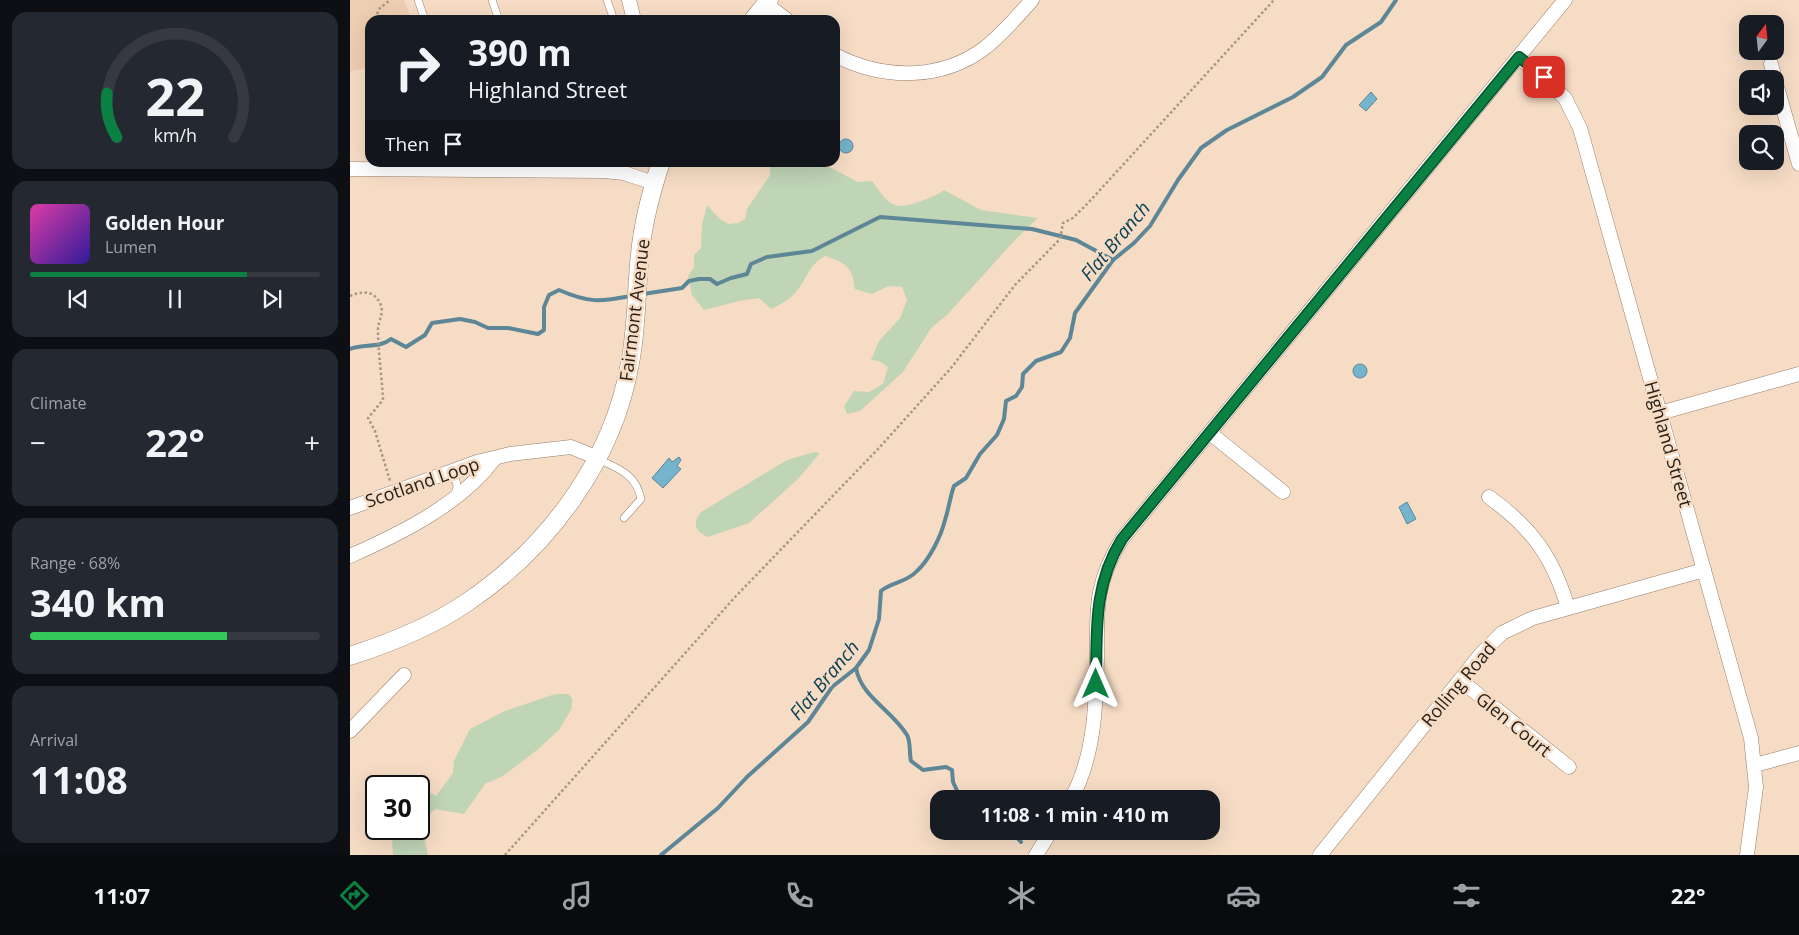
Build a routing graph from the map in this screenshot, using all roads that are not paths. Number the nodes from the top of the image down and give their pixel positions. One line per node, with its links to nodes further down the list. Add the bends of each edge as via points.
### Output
1 (418, 0): 8 (lane)
2 (492, 0): 9 (lane)
3 (607, 0): 10 (lane)
4 (629, 0): 11 (street)
5 (1032, 0): 14 (street, via 986,47 949,66 919,74 903,74 868,70)
6 (1565, 0): 15 (street)
7 (768, 2): 12 (street); 13 (street)
8 (423, 15)
9 (497, 15)
10 (612, 15)
11 (633, 15)
12 (757, 15)
13 (782, 15)
14 (840, 57)
15 (1519, 57): 24 (street, Highland Street, via 1556,88 1574,112); 25 (street)
16 (1771, 64): 17 (street)
17 (1773, 70)
18 (1784, 111): 19 (street)
19 (1799, 164)
20 (659, 167): 22 (street, Fairmont Avenue)
21 (350, 169): 22 (street, via 603,171)
22 (654, 183): 27 (street, Fairmont Avenue, via 640,254 631,360 622,399)
23 (1799, 374): 24 (street)
24 (1660, 413): 35 (street, Highland Street)
25 (1210, 433): 29 (street); 44 (street, via 1122,539 1106,570 1097,612 1096,684 1090,744 1086,765)
26 (495, 458): 27 (street, Scotland Loop, via 571,447); 28 (street, Scotland Loop); 31 (street, Scotland Loop, via 484,474)
27 (598, 458): 33 (lane, via 626,472 638,484 641,499); 37 (street, Fairmont Avenue, via 560,516 494,583 465,604 421,628)
28 (441, 475): 31 (lane, via 452,477 457,484); 32 (street, Scotland Loop)
29 (1283, 492)
30 (1489, 497): 36 (street, via 1511,513 1539,542 1555,570)
31 (450, 500): 34 (street, Scotland Loop, via 417,523)
32 (350, 508)
33 (624, 518)
34 (350, 556)
35 (1704, 570): 36 (street, Rolling Road); 42 (street, Highland Street, via 1751,738)
36 (1568, 608): 39 (street, Rolling Road, via 1532,618 1502,634 1491,642)
37 (350, 656)
38 (404, 675): 40 (street)
39 (1460, 680): 43 (street, Glen Court); 47 (street, Rolling Road)
40 (350, 731)
41 (1799, 753): 42 (street)
42 (1755, 765): 48 (street, Highland Street, via 1756,802)
43 (1569, 768)
44 (1075, 790)
45 (1045, 840): 46 (street)
46 (1036, 855)
47 (1320, 855)
48 (1748, 855)

